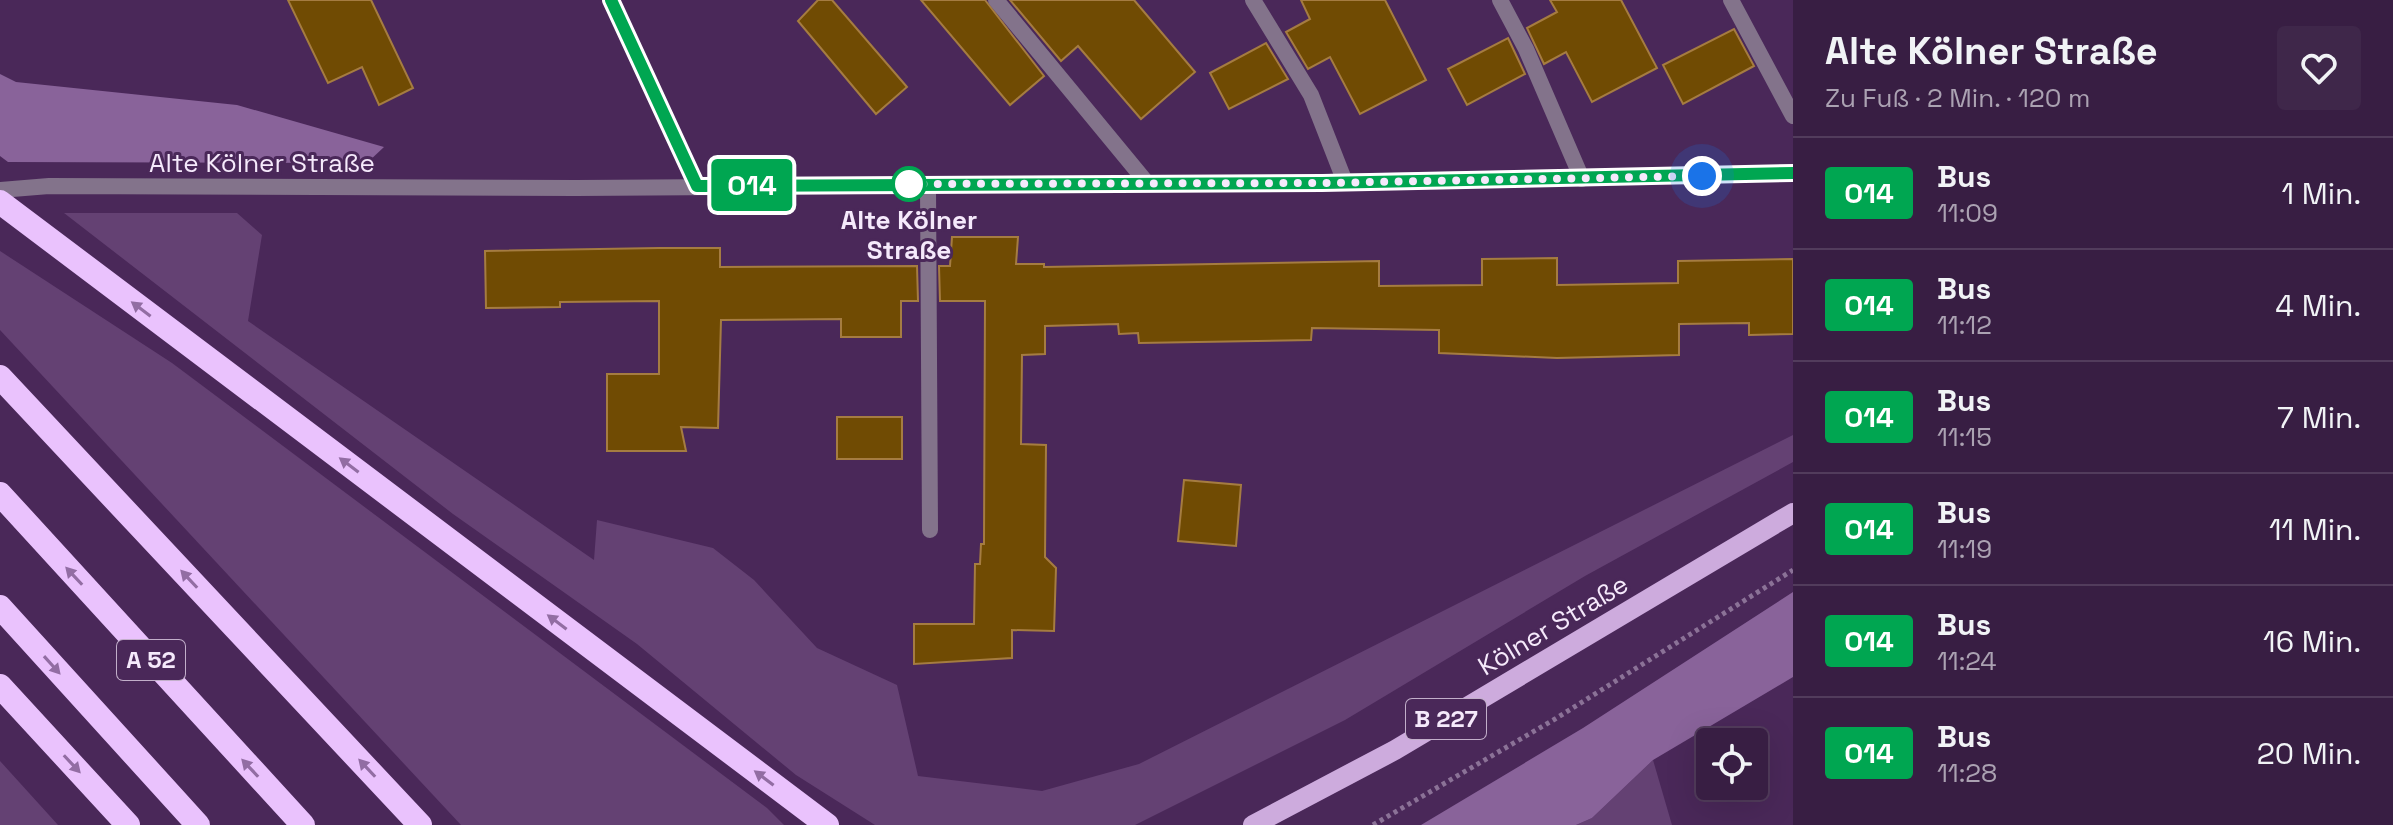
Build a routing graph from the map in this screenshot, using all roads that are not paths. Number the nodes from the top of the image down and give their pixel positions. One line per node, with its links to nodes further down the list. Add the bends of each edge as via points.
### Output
1 (611, 0): 11 (street)
2 (996, 0): 10 (street)
3 (1253, 0): 9 (street, via 1311,95)
4 (1500, 0): 8 (street)
5 (1731, 0): 6 (street)
6 (1793, 116)
7 (1793, 173): 8 (street, Alte Kölner Straße)
8 (1582, 179): 9 (street, Alte Kölner Straße)
9 (1345, 182): 10 (street, Alte Kölner Straße)
10 (1147, 183): 12 (street, Alte Kölner Straße)
11 (697, 186): 12 (street, Alte Kölner Straße); 13 (street, Alte Kölner Straße)
12 (928, 186): 18 (street)
13 (0, 190)
14 (0, 202): 25 (highway, one-way to 14)
15 (0, 377): 24 (highway, one-way to 15)
16 (0, 494): 23 (highway, A 52, one-way to 16)
17 (1793, 513): 26 (main road, Kölner Straße / B 227, via 1395,750)
18 (930, 530)
19 (0, 607): 22 (highway, A 52, one-way to 22)
20 (0, 686): 21 (highway, one-way to 21)
21 (128, 825)
22 (198, 825)
23 (303, 825)
24 (420, 825)
25 (827, 825)
26 (1253, 825)

